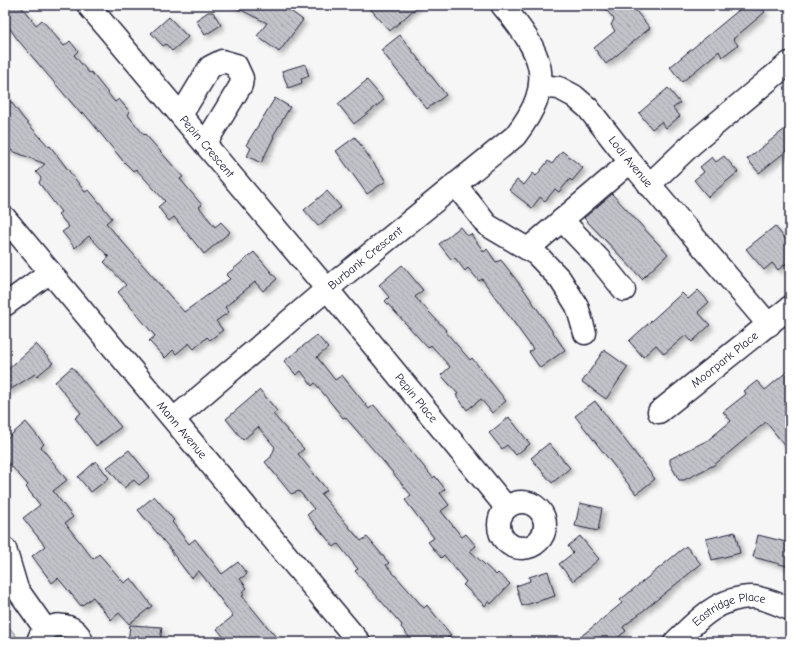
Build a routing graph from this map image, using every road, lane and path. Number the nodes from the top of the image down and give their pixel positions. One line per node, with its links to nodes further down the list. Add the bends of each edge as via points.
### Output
1 (88, 5): 5 (street, Pepin Crescent)
2 (502, 5): 4 (street, via 519,25 534,50 540,68)
3 (789, 63): 9 (street, via 692,144)
4 (540, 86): 7 (street, Lodi Avenue, via 559,88 579,100); 8 (street, Burbank Crescent, via 529,117 515,136)
5 (181, 115): 6 (street, Pepin Crescent); 6 (street, via 210,67 222,60 236,65 240,71 241,85)
6 (205, 144): 14 (street, Pepin Crescent)
7 (630, 162): 9 (street, Lodi Avenue); 11 (street)
8 (455, 184): 12 (street, via 487,225); 14 (street, Burbank Crescent)
9 (649, 184): 18 (street, Lodi Avenue)
10 (5, 218): 13 (street, Mann Avenue)
11 (562, 220): 12 (street); 15 (street)
12 (528, 249): 19 (street, via 560,279 577,306)
13 (50, 272): 16 (street); 21 (street, Mann Avenue)
14 (327, 289): 21 (street, Burbank Crescent); 22 (street, Pepin Place)
15 (624, 290)
16 (5, 305)
17 (790, 307): 18 (street, Moorpark Place)
18 (769, 325): 20 (street, Moorpark Place)
19 (585, 333)
20 (659, 412)
21 (174, 419): 27 (street, Mann Avenue)
22 (506, 508)
23 (5, 549): 25 (street, via 17,589 34,615)
24 (790, 609): 28 (street, Eastridge Place, via 753,597 725,602 700,618)
25 (42, 636): 26 (street, via 57,625 69,627 76,632)
26 (82, 642)
27 (359, 642)
28 (675, 642)

